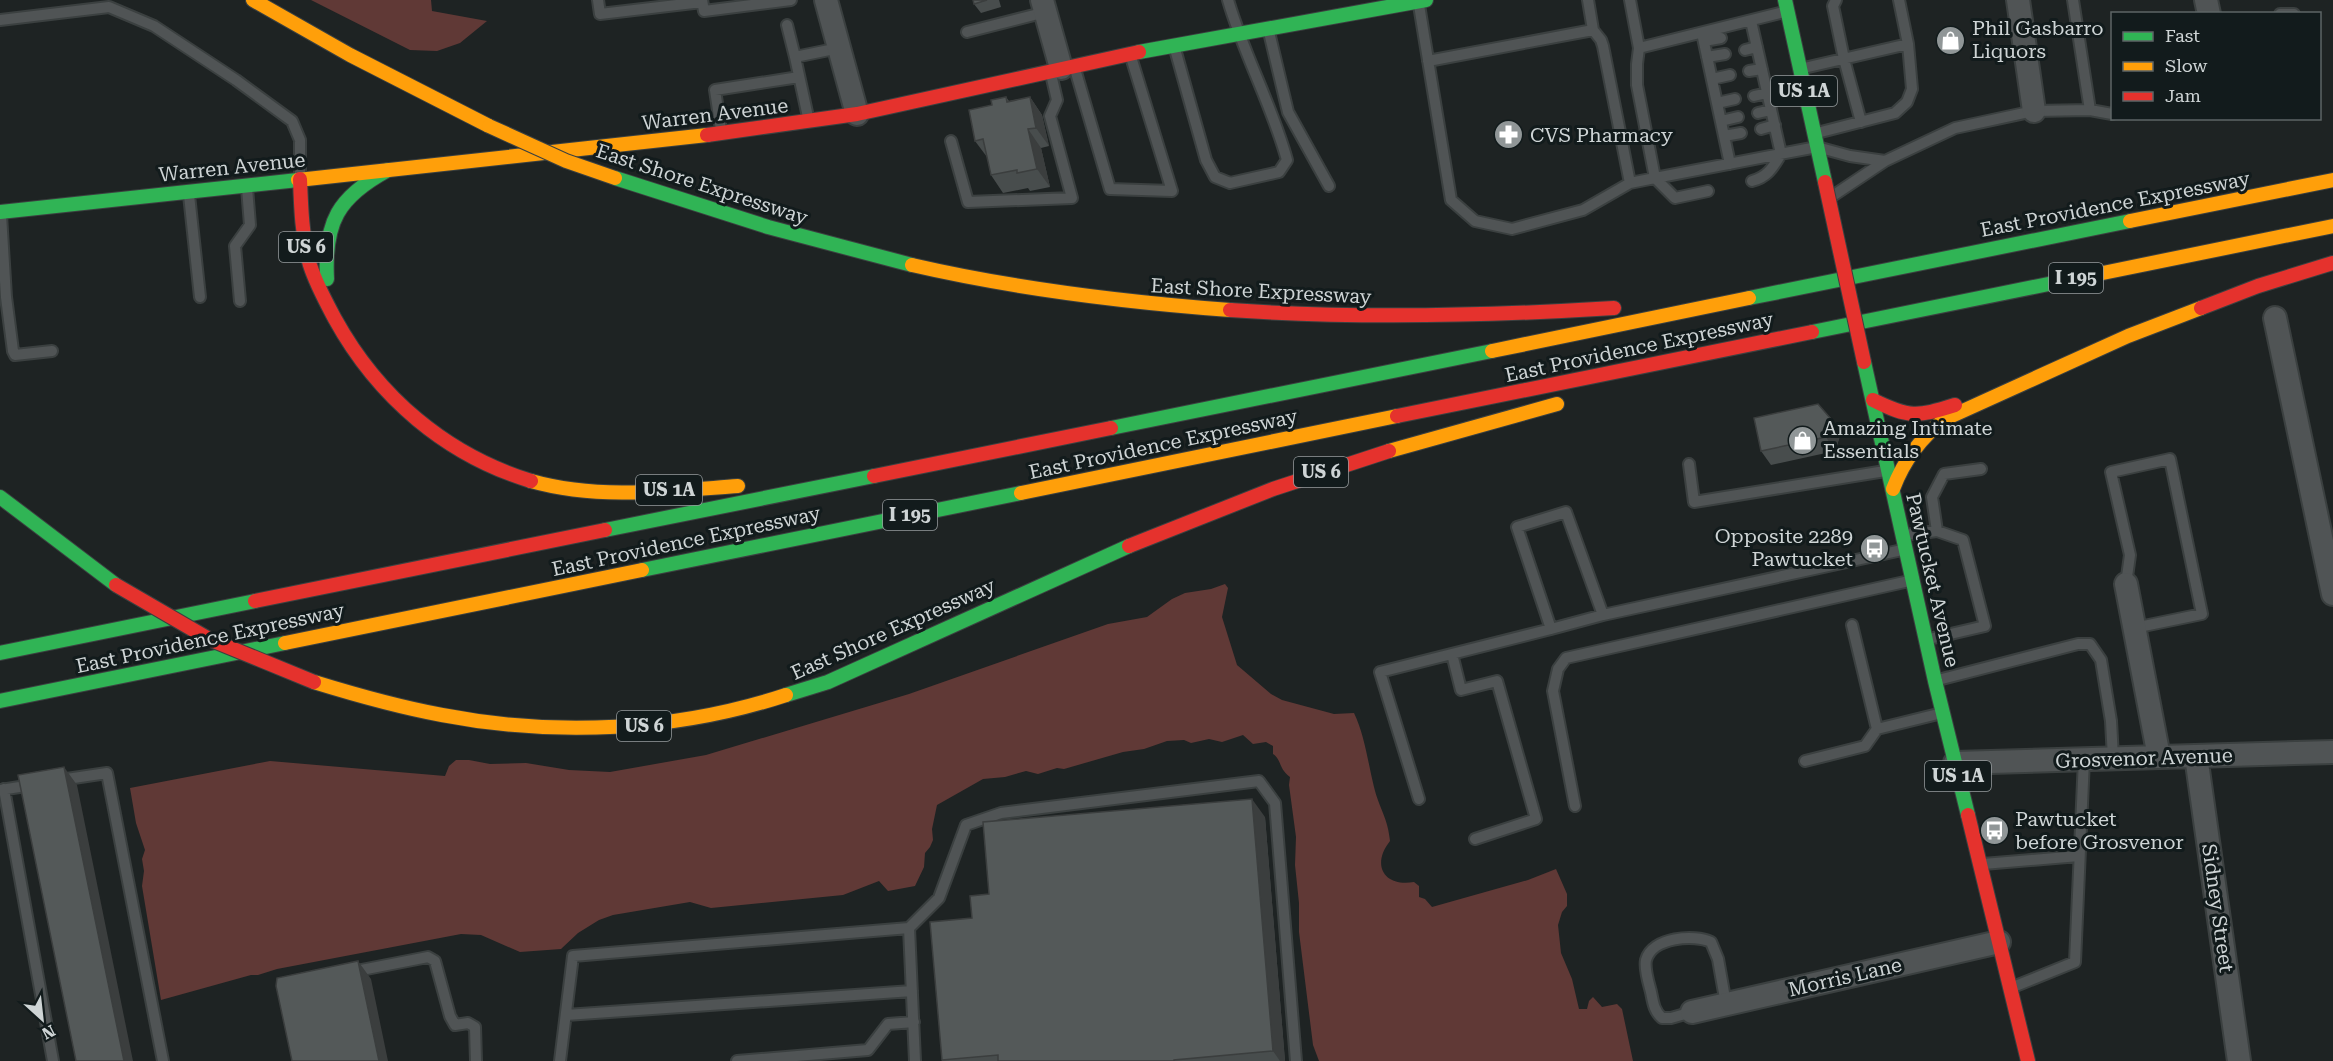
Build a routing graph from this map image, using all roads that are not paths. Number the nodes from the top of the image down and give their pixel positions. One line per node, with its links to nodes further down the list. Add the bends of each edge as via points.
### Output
1 (253, 0): 86 (main road, East Shore Expressway, bridge, via 350,55 489,126 566,160 746,221 855,251 988,280 1124,301 1256,314 1353,317 1635,307)
2 (598, 0): 12 (lane, via 600,15)
3 (791, 0): 12 (lane, via 704,11)
4 (826, 0): 29 (street)
5 (1228, 0): 23 (lane)
6 (1587, 0): 20 (lane)
7 (1630, 0): 30 (lane)
8 (1836, 0): 36 (lane, via 1833,6)
9 (1899, 0): 26 (lane)
10 (2018, 0): 51 (street)
11 (2073, 0): 50 (lane)
12 (702, 1)
13 (1422, 1): 19 (main road, Warren Avenue / US 1A); 37 (lane)
14 (1044, 6): 21 (lane); 38 (street)
15 (1786, 6): 18 (lane); 40 (main road, Pawtucket Avenue / US 1A)
16 (0, 20): 72 (lane, via 109,8 154,26 236,80 295,126)
17 (787, 25): 34 (lane)
18 (1752, 26): 22 (lane); 24 (lane); 28 (lane)
19 (1268, 29): 23 (main road, Warren Avenue / US 1A); 77 (lane, via 1288,112)
20 (1593, 30): 37 (lane); 75 (lane, via 1603,46)
21 (967, 32)
22 (1741, 33)
23 (1238, 35): 27 (main road, Warren Avenue / US 1A); 27 (lane, via 1270,107 1287,160 1279,172 1230,183 1215,177 1206,160)
24 (1703, 37): 25 (lane); 30 (lane); 35 (lane)
25 (1720, 38)
26 (1908, 44): 36 (lane); 58 (lane, via 1912,89 1907,102 1895,113)
27 (1174, 46): 32 (main road, Warren Avenue / US 1A)
28 (1756, 47): 31 (lane); 39 (lane)
29 (839, 48): 34 (lane); 53 (street)
30 (1639, 48): 71 (lane, via 1637,85)
31 (1745, 50)
32 (1130, 54): 38 (main road, Warren Avenue / US 1A); 38 (lane, via 1172,190 1110,189)
33 (1725, 54): 35 (lane)
34 (795, 57): 43 (lane)
35 (1707, 57): 44 (lane)
36 (1844, 59): 40 (lane); 58 (lane)
37 (1428, 61): 75 (lane, via 1451,200 1475,220 1512,229 1583,210)
38 (1062, 68): 53 (main road, Warren Avenue / US 1A); 65 (lane, via 1050,116 1072,198 968,202)
39 (1761, 69): 41 (lane); 45 (lane)
40 (1799, 69): 64 (main road, Pawtucket Avenue / US 1A)
41 (1749, 70)
42 (1730, 75): 44 (lane)
43 (799, 77): 57 (lane); 62 (lane, via 715,90)
44 (1712, 79): 48 (lane)
45 (1767, 93): 46 (lane); 49 (lane)
46 (1754, 96)
47 (1735, 99): 48 (lane)
48 (1717, 103): 56 (lane)
49 (1771, 110): 52 (lane); 59 (lane)
50 (2090, 110): 51 (lane); 54 (lane)
51 (2034, 111): 67 (lane, via 1955,128)
52 (1758, 113)
53 (857, 114): 57 (main road, Warren Avenue / US 1A)
54 (2111, 114)
55 (1738, 117): 56 (lane)
56 (1721, 121): 63 (lane)
57 (809, 122): 62 (main road, Warren Avenue / US 1A)
58 (1861, 122): 64 (lane)
59 (1775, 125): 60 (lane); 66 (lane)
60 (1761, 129)
61 (1741, 133): 63 (lane)
62 (722, 134): 69 (main road, Warren Avenue / US 1A)
63 (1724, 136): 68 (lane)
64 (1816, 140): 66 (lane); 67 (lane, via 1850,156); 80 (main road, Pawtucket Avenue / US 1A, bridge)
65 (951, 141)
66 (1781, 154): 68 (lane); 74 (lane, via 1770,172)
67 (1885, 161): 80 (lane)
68 (1730, 164): 71 (lane)
69 (388, 170): 72 (main road, Warren Avenue); 88 (main road, US 1A, via 355,190 341,203 332,221 326,252)
70 (2333, 172): 81 (main road)
71 (1655, 178): 75 (lane); 79 (lane, via 1675,198)
72 (300, 179): 76 (main road, Warren Avenue); 88 (main road, US 6, via 308,257)
73 (2333, 180): 81 (main road, East Providence Expressway / I 195)
74 (1752, 181)
75 (1630, 183)
76 (246, 185): 78 (main road, Warren Avenue); 87 (lane, via 250,225 236,246)
77 (1329, 186)
78 (189, 191): 82 (main road, Warren Avenue); 85 (lane)
79 (1708, 191)
80 (1828, 198): 95 (main road, Pawtucket Avenue / US 1A, bridge)
81 (2185, 210): 86 (main road, East Providence Expressway / I 195)
82 (0, 212): 91 (lane, via 13,351 15,355)
83 (2333, 226): 90 (main road, East Providence Expressway / I 195)
84 (2333, 263): 93 (main road, via 2190,312)
85 (200, 297)
86 (1747, 298): 99 (main road, East Providence Expressway / I 195)
87 (240, 301)
88 (331, 311): 101 (main road, US 1A, via 364,367 397,403 435,434 505,474 555,487 623,492)
89 (2276, 318): 110 (street)
90 (1819, 330): 92 (main road); 119 (main road, East Providence Expressway / I 195)
91 (52, 351)
92 (1638, 381)
93 (2017, 386): 95 (main road, via 1919,417 1899,413); 102 (main road, via 1928,432 1908,456)
94 (1570, 400): 109 (main road, East Shore Expressway / US 6, bridge, via 1364,458 1273,489 1128,546 828,682 731,712 678,722 609,728 506,725 401,708 314,682 209,639)
95 (1872, 400): 98 (main road, Pawtucket Avenue / US 1A)
96 (1689, 464): 98 (lane, via 1694,502)
97 (1980, 469): 105 (lane, via 1944,474 1932,497)
98 (1888, 471): 102 (main road, Pawtucket Avenue / US 1A)
99 (875, 476): 100 (main road); 116 (main road, East Providence Expressway / I 195)
100 (770, 483)
101 (746, 485)
102 (1893, 489): 106 (main road, Pawtucket Avenue / US 1A)
103 (0, 497): 109 (main road, East Shore Expressway)
104 (10, 523): 109 (main road, US 6)
105 (1937, 531): 106 (lane); 115 (lane, via 1963,540 1985,626)
106 (1904, 542): 107 (main road, Pawtucket Avenue / US 1A); 111 (lane)
107 (1912, 581): 115 (main road, Pawtucket Avenue / US 1A); 131 (lane, via 1566,658 1558,669 1553,691)
108 (2126, 584): 113 (street); 113 (lane, via 2130,555 2111,472 2170,459 2202,614)
109 (116, 585)
110 (2333, 594)
111 (1603, 615): 114 (lane); 114 (lane, via 1566,512 1517,527)
112 (1852, 625): 121 (lane)
113 (2134, 628): 124 (street)
114 (1551, 629): 117 (lane)
115 (1926, 640): 118 (main road, Pawtucket Avenue / US 1A)
116 (0, 653)
117 (1452, 654): 130 (lane, via 1380,672); 132 (lane, via 1461,690 1497,681 1536,819)
118 (1935, 681): 120 (main road, Pawtucket Avenue / US 1A); 125 (lane, via 2090,644 2101,660)
119 (0, 701)
120 (1943, 713): 121 (lane); 128 (main road, Pawtucket Avenue / US 1A)
121 (1877, 729): 127 (lane, via 1865,746)
122 (2333, 752): 123 (street, Grosvenor Avenue)
123 (2196, 756): 124 (street, Grosvenor Avenue); 153 (street, Sidney Street)
124 (2159, 757): 125 (street, Grosvenor Avenue)
125 (2113, 758): 126 (street, Grosvenor Avenue)
126 (2084, 759): 128 (street, Grosvenor Avenue); 133 (lane)
127 (1805, 761)
128 (1955, 763): 134 (main road, Pawtucket Avenue / US 1A)
129 (2, 789): 145 (lane); 146 (lane, via 107,773)
130 (1419, 799)
131 (1575, 806)
132 (1475, 839)
133 (2079, 856): 134 (lane); 138 (lane, via 2074,962)
134 (1980, 864): 136 (main road, Pawtucket Avenue / US 1A)
135 (909, 928): 139 (lane); 142 (lane, via 573,956); 151 (lane, via 939,898 966,825 1001,813 1259,781 1275,803)
136 (1999, 942): 138 (main road, Pawtucket Avenue / US 1A); 140 (street, Morris Lane)
137 (338, 975): 147 (lane, via 428,957 435,961 455,1025 468,1023 475,1027)
138 (2010, 988): 152 (main road, Pawtucket Avenue / US 1A)
139 (912, 991): 142 (lane); 143 (lane)
140 (1726, 1004): 141 (street, Morris Lane); 141 (lane, via 1711,942 1701,937 1666,941 1654,947 1646,960 1656,1012 1662,1018 1671,1018)
141 (1692, 1012)
142 (566, 1016): 148 (lane)
143 (914, 1022): 144 (lane, via 888,1024); 150 (lane)
144 (867, 1056): 149 (lane)
145 (52, 1061)
146 (163, 1061)
147 (476, 1061)
148 (560, 1061)
149 (737, 1061)
150 (915, 1061)
151 (1296, 1061)
152 (2028, 1061)
153 (2239, 1061)

